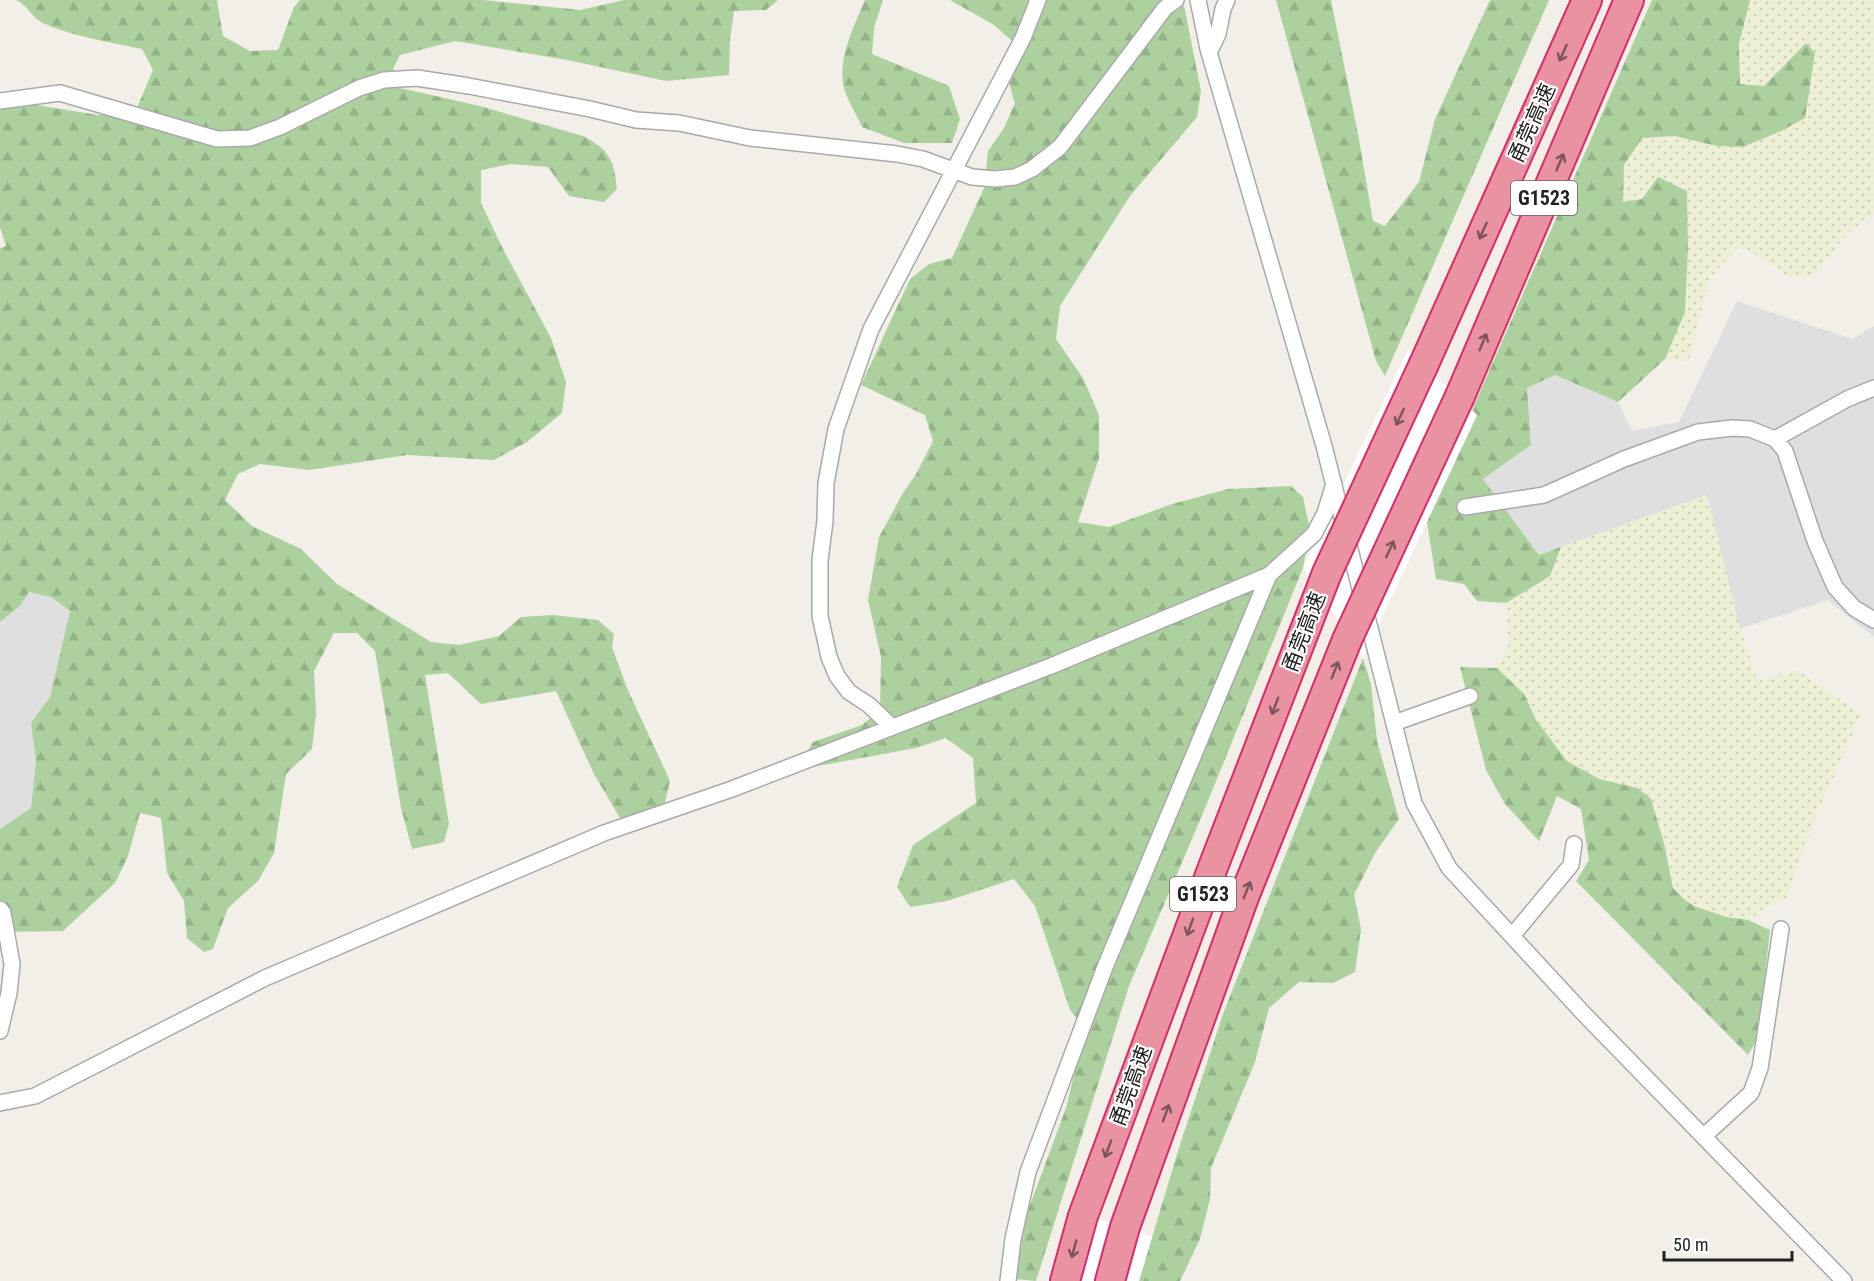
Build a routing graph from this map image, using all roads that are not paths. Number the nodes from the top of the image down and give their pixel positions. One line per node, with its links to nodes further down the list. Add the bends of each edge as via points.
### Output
1 (1038, 0): 9 (street, via 1023,38)
2 (1176, 0): 9 (street, via 1165,8 1060,147 1032,169 1015,177 995,179)
3 (1198, 0): 7 (street)
4 (1227, 0): 7 (street)
5 (1587, 0): 27 (highway, 甬莞高速 / G1523, one-way to 27, bridge, via 1327,573 1083,1216)
6 (1629, 0): 28 (highway, 甬莞高速 / G1523, one-way to 6, bridge, via 1125,1227 1244,897 1347,640 1460,396)
7 (1209, 53): 12 (street)
8 (0, 101): 9 (street, via 60,93 217,138 250,138 280,128 359,88 384,80 417,78 636,120 679,123 750,138 897,154)
9 (955, 171): 18 (street, via 871,329 836,429 826,483 820,616 829,657 849,692)
10 (1874, 388): 11 (street)
11 (1775, 439): 13 (street, via 1749,429 1698,432 1624,459 1544,495); 15 (street, via 1785,451 1835,587 1854,608)
12 (1334, 484): 14 (street, via 1314,534); 17 (street)
13 (1465, 507)
14 (1269, 575): 18 (street); 26 (street, via 1105,967 1028,1172)
15 (1874, 620)
16 (1470, 696): 17 (street)
17 (1394, 723): 22 (street, via 1414,803 1449,868)
18 (892, 728): 24 (street, via 604,833 265,978 35,1096)
19 (1574, 844): 22 (street, via 1571,865)
20 (0, 909): 23 (street, via 12,964)
21 (1781, 929): 25 (street, via 1760,1068 1754,1085 1751,1093)
22 (1512, 936): 25 (street)
23 (0, 1031)
24 (0, 1103)
25 (1704, 1136): 29 (street)
26 (1008, 1281)
27 (1065, 1281)
28 (1110, 1281)
29 (1844, 1281)

